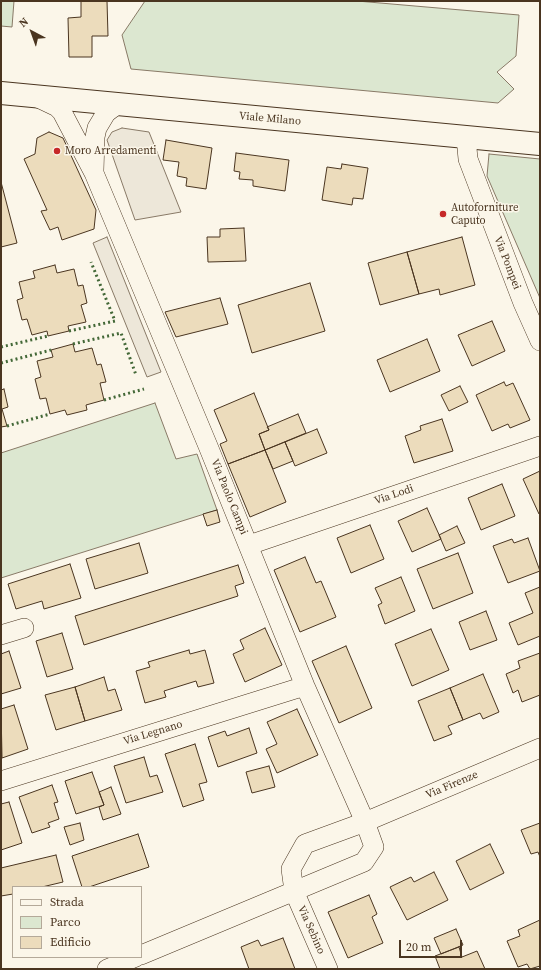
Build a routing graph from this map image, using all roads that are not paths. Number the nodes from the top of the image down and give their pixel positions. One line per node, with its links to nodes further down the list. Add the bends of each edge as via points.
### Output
1 (1, 80): 5 (main road, Viale Milano)
2 (1, 93): 3 (main road, Viale Milano)
3 (35, 96): 4 (main road, Viale Milano); 8 (street, Via Paolo Campi, via 62,112)
4 (118, 104): 6 (main road, Viale Milano); 8 (street, Via Paolo Campi, via 106,113 97,128)
5 (540, 130)
6 (466, 137): 7 (main road, Viale Milano); 9 (street, Via Pompei, via 468,159)
7 (540, 144)
8 (94, 173): 11 (street, Via Paolo Campi)
9 (540, 341)
10 (540, 446): 11 (street, Via Lodi)
11 (249, 545): 14 (street, Via Paolo Campi)
12 (24, 628): 13 (street)
13 (1, 635)
14 (305, 686): 16 (street, Via Legnano); 17 (street, Via Paolo Campi)
15 (540, 748): 17 (street, Via Firenze)
16 (1, 781)
17 (365, 822): 18 (street, Via Firenze, via 305,844 291,869); 18 (street, via 374,847 364,862)
18 (294, 891): 19 (street); 22 (street, Via Sebino)
19 (142, 955)
20 (134, 958): 21 (street)
21 (107, 969)
22 (328, 969)

